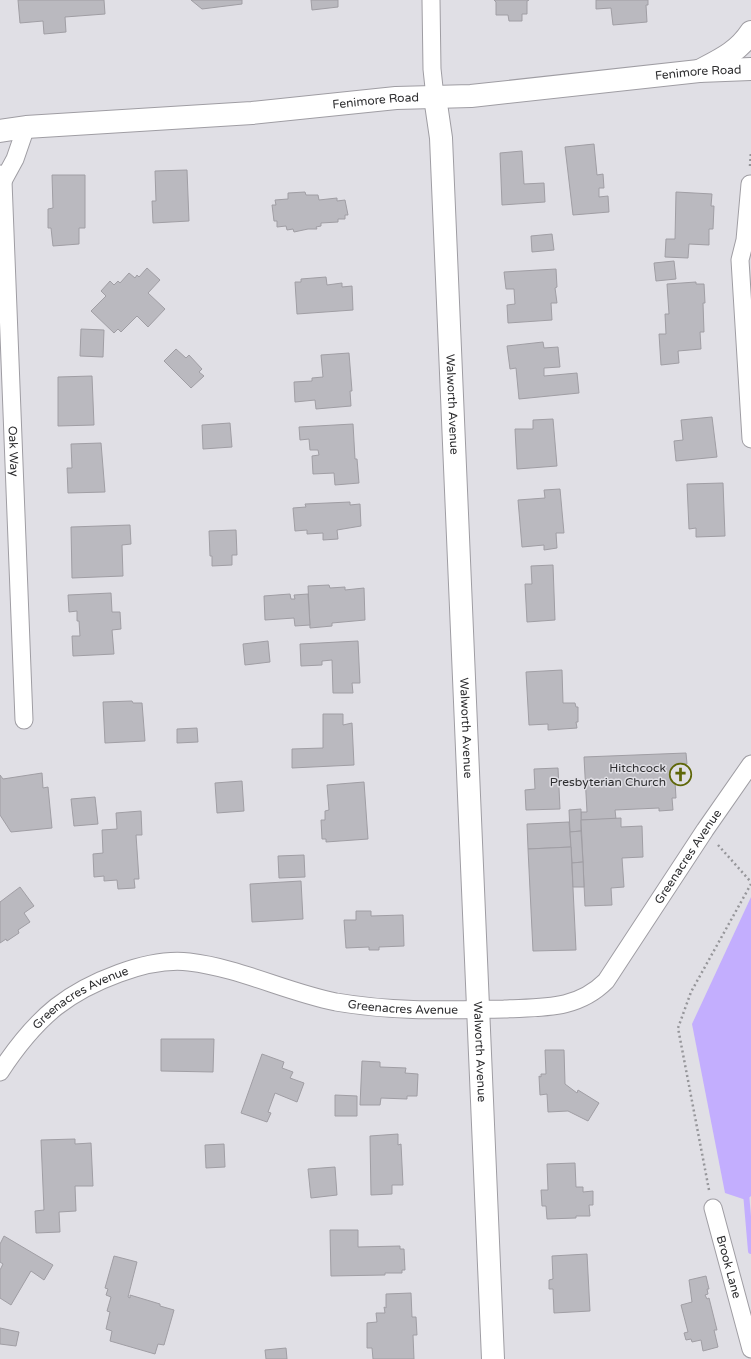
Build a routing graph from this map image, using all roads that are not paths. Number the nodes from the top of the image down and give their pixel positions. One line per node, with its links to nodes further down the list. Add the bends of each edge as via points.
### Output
1 (431, 0): 5 (street)
2 (751, 32): 4 (main road, via 726,58)
3 (751, 69): 4 (main road, Fenimore Road)
4 (699, 71): 5 (main road, Fenimore Road, via 471,96)
5 (435, 97): 6 (main road, Fenimore Road); 13 (main road, Walworth Avenue, via 441,146)
6 (26, 127): 7 (main road, Fenimore Road); 8 (street, Oak Way, via 15,159)
7 (0, 131)
8 (1, 178): 11 (street, Oak Way)
9 (750, 184): 10 (street, via 745,240 740,260)
10 (751, 439)
11 (24, 720)
12 (751, 764): 13 (street, Greenacres Avenue, via 619,962 598,989 589,996 554,1006)
13 (480, 1009): 14 (street, Greenacres Avenue, via 421,1011 361,1006 334,1001 209,966 187,962 164,963 114,975 56,1007 18,1047); 17 (main road, Walworth Avenue)
14 (0, 1072)
15 (713, 1208): 16 (street, Brook Lane)
16 (751, 1349)
17 (494, 1359)

